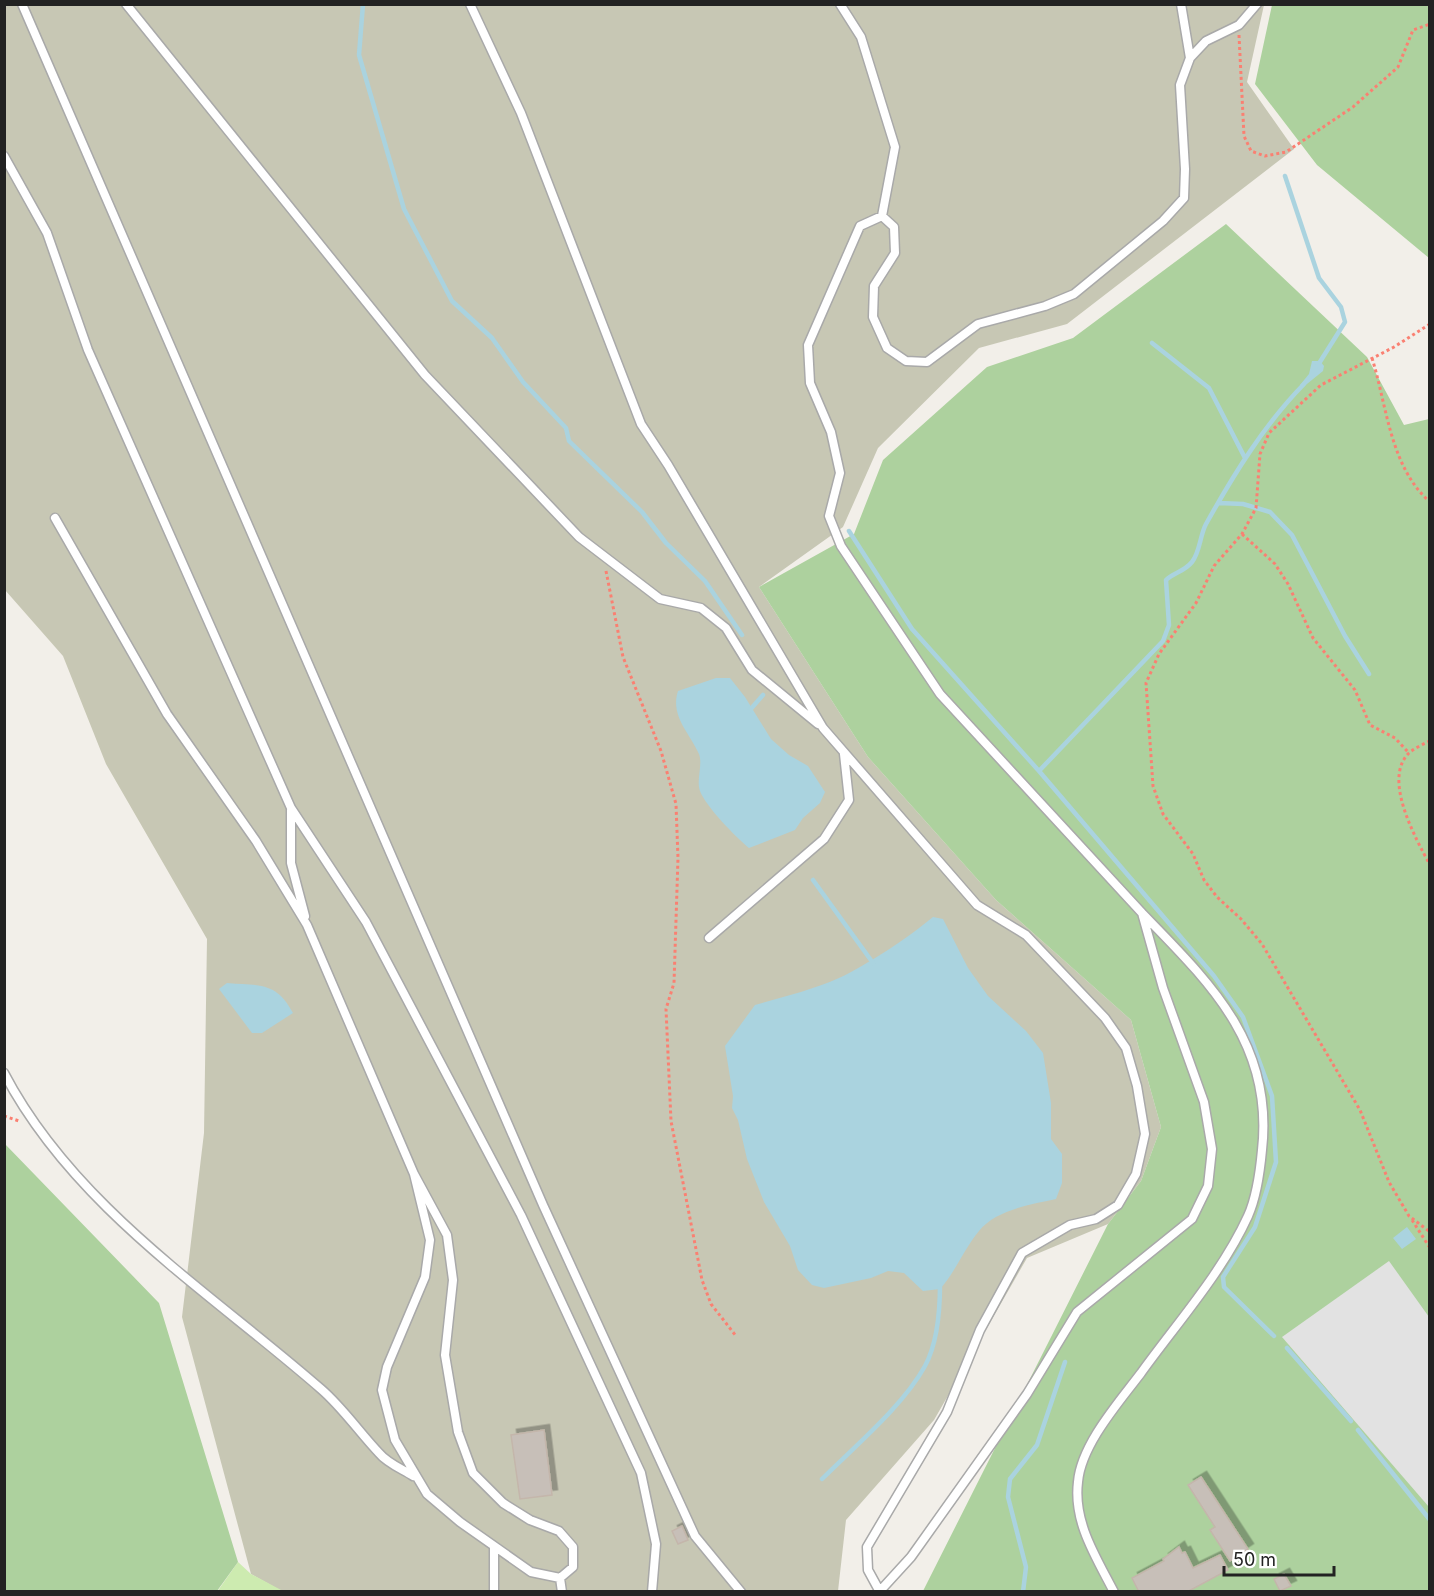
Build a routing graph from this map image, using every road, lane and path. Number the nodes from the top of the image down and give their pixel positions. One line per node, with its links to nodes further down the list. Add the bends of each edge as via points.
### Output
1 (22, 4): 40 (lane, via 553,1226 695,1536)
2 (126, 4): 17 (lane, via 425,375 579,537)
3 (470, 4): 18 (lane, via 521,113 641,424)
4 (840, 4): 11 (lane, via 861,37 895,147)
5 (1181, 4): 9 (lane)
6 (1257, 4): 8 (lane)
7 (1430, 24): 8 (path, via 1413,30 1398,67 1353,107 1286,152 1265,156 1251,151 1244,136)
8 (1239, 25): 9 (lane, via 1206,41)
9 (1190, 58): 11 (lane, via 1180,85 1184,198 1074,294 978,324 927,362 906,361 887,348 873,317 874,286 894,253 894,227)
10 (4, 156): 22 (lane, via 47,233 88,350)
11 (882, 216): 24 (lane, via 860,226 808,345 810,382 831,432 840,473 830,516 841,546 940,694)
12 (1430, 324): 13 (path)
13 (1372, 358): 14 (path, via 1395,448 1412,482); 16 (path, via 1321,385 1269,434 1260,454 1257,508)
14 (1430, 502)
15 (55, 518): 25 (lane, via 167,714 256,840)
16 (1242, 534): 20 (path, via 1275,564 1313,638 1355,690 1370,725 1395,738); 29 (path, via 1214,566 1196,603 1159,654 1146,683 1153,786 1162,814 1193,854 1204,880 1262,944 1360,1110 1389,1182)
17 (603, 556): 18 (lane, via 660,599 701,608 726,628 752,670); 32 (path, via 623,657 661,751 676,804 674,983 666,1009 671,1121 702,1280 711,1304)
18 (823, 728): 21 (lane)
19 (1430, 741): 20 (path)
20 (1409, 753): 23 (path, via 1400,770 1404,816)
21 (844, 754): 26 (lane, via 849,800 824,838); 36 (lane, via 977,905 1026,935 1105,1018 1126,1048 1145,1134 1136,1174 1118,1205 1096,1219 1070,1225 1022,1254 980,1330 947,1412 867,1547 868,1570)
22 (291, 808): 25 (lane, via 291,863); 39 (lane, via 366,922 521,1215 641,1473 656,1544)
23 (1430, 865)
24 (1142, 913): 36 (lane, via 1163,988 1204,1102 1212,1149 1208,1186 1192,1219 1077,1312 1027,1394 911,1557); 41 (lane, via 1208,981 1244,1036 1261,1087 1264,1132 1260,1175 1249,1215 1224,1258 1101,1428 1083,1461 1077,1481 1078,1512 1089,1545)
25 (307, 925): 28 (lane)
26 (709, 938)
27 (4, 1072): 33 (lane, via 16,1095 73,1173 181,1275 337,1403 380,1455)
28 (414, 1174): 33 (lane, via 430,1240 425,1277 387,1367 382,1390 395,1440); 35 (lane, via 447,1234 453,1280 445,1355 458,1432 473,1473 503,1503 530,1520 559,1531 573,1547 573,1567)
29 (1409, 1216): 30 (path); 31 (path)
30 (1430, 1232)
31 (1430, 1248)
32 (736, 1336)
33 (415, 1477): 34 (lane, via 427,1494)
34 (494, 1547): 35 (lane, via 531,1572); 37 (lane)
35 (560, 1578): 38 (lane)
36 (879, 1591)
37 (494, 1592)
38 (562, 1592)
39 (652, 1592)
40 (741, 1592)
41 (1114, 1592)

